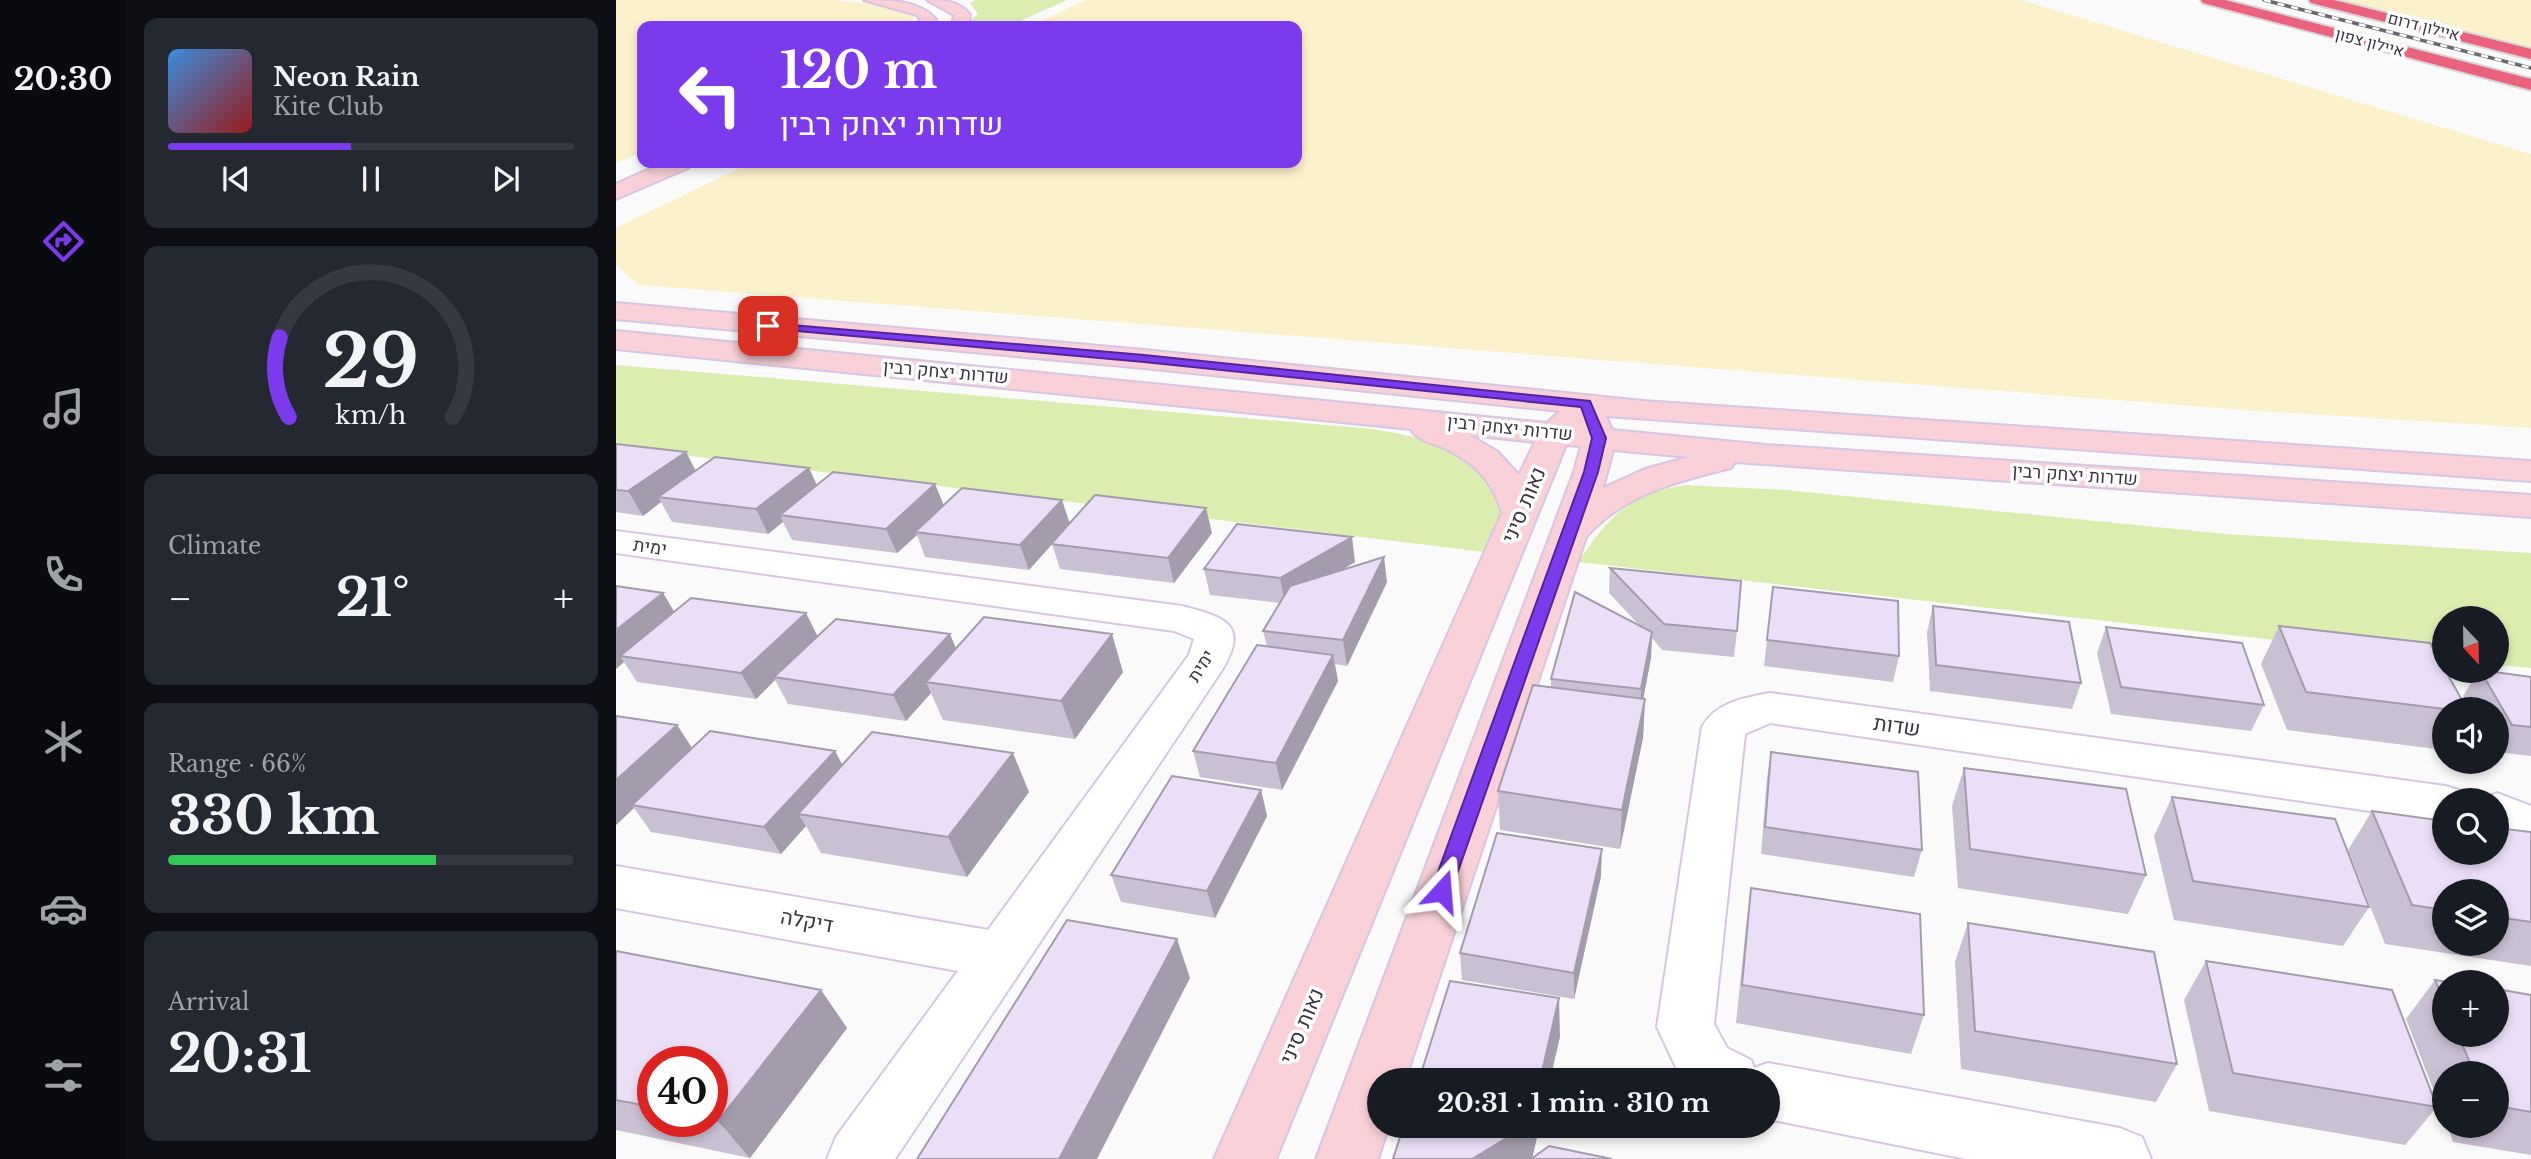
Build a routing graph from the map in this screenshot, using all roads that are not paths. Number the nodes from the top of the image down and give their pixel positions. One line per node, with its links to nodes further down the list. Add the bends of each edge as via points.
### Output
1 (871, 0): 5 (main road, via 922,12)
2 (934, 0): 6 (main road, via 960,12)
3 (2208, 0): 8 (highway, איילון צפון)
4 (2316, 0): 7 (highway, איילון דרום)
5 (927, 21)
6 (961, 21)
7 (2531, 54)
8 (2531, 85)
9 (637, 161): 11 (main road)
10 (669, 168): 12 (main road)
11 (616, 170)
12 (616, 192)
13 (616, 312): 15 (main road, שדרות יצחק רבין)
14 (616, 341): 16 (main road, שדרות יצחק רבין)
15 (1586, 404): 17 (main road, נאות סיני); 18 (main road); 20 (main road, שדרות יצחק רבין)
16 (1371, 414): 17 (main road, שדרות יצחק רבין); 22 (main road, via 1443,435 1470,448 1510,484)
17 (1556, 433): 18 (main road, שדרות יצחק רבין); 22 (main road, נאות סיני)
18 (1599, 438): 19 (main road, שדרות יצחק רבין); 23 (main road)
19 (1766, 455): 21 (main road, שדרות יצחק רבין); 23 (main road, via 1692,466 1645,481 1583,516)
20 (2531, 471)
21 (2531, 506)
22 (1520, 513): 33 (main road, נאות סיני)
23 (1568, 535): 34 (main road)
24 (616, 542): 29 (street, ימית, via 1182,619 1214,632 1215,644 1207,660)
25 (2432, 802): 30 (street, שדות, via 1770,708 1746,713 1724,727 1685,1027)
26 (2509, 817): 27 (street)
27 (2531, 827)
28 (616, 887): 29 (street, דיקלה)
29 (998, 955): 32 (street, ימית)
30 (1708, 1068)
31 (1780, 1093): 35 (street)
32 (858, 1159)
33 (1245, 1159)
34 (1347, 1159)
35 (2120, 1159)

